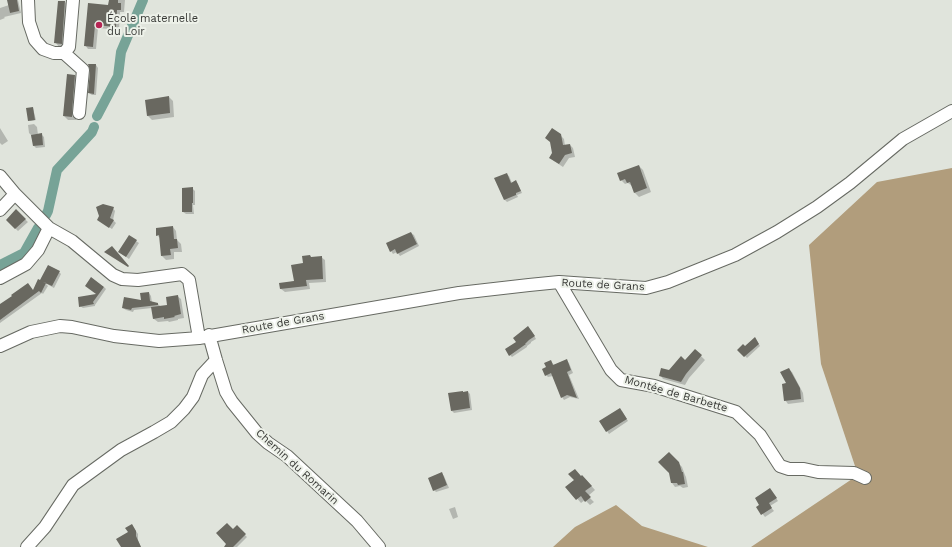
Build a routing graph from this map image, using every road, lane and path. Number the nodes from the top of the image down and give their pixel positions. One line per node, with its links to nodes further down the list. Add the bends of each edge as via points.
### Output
1 (28, 0): 3 (street, via 29,22 35,40 43,49)
2 (73, 0): 3 (street, via 69,47)
3 (64, 53): 5 (street, via 83,70)
4 (952, 111): 11 (street, Route de Grans, via 903,139 817,207 735,255 668,282 646,288)
5 (80, 113)
6 (0, 176): 7 (street, Chemin du Romarin)
7 (15, 194): 8 (street); 9 (street, Chemin du Romarin)
8 (0, 210)
9 (49, 228): 10 (street, via 38,250 26,264); 12 (street, Chemin du Romarin, via 72,241 113,275 138,280 182,274 189,280)
10 (0, 278)
11 (560, 282): 12 (street, Route de Grans, via 459,294); 15 (street, Montée de Barbette, via 612,370 621,380 654,386 736,412 760,435 780,466 818,472 854,472)
12 (204, 337): 13 (street, Route de Grans, via 159,341 60,326 32,332); 14 (street, Chemin du Romarin)
13 (0, 346)
14 (216, 360): 16 (street, via 202,375 193,397 171,422 120,450 73,485 45,528); 17 (street, Chemin du Romarin, via 226,392 257,433 287,456 357,521)
15 (865, 478)
16 (27, 547)
17 (379, 547)

